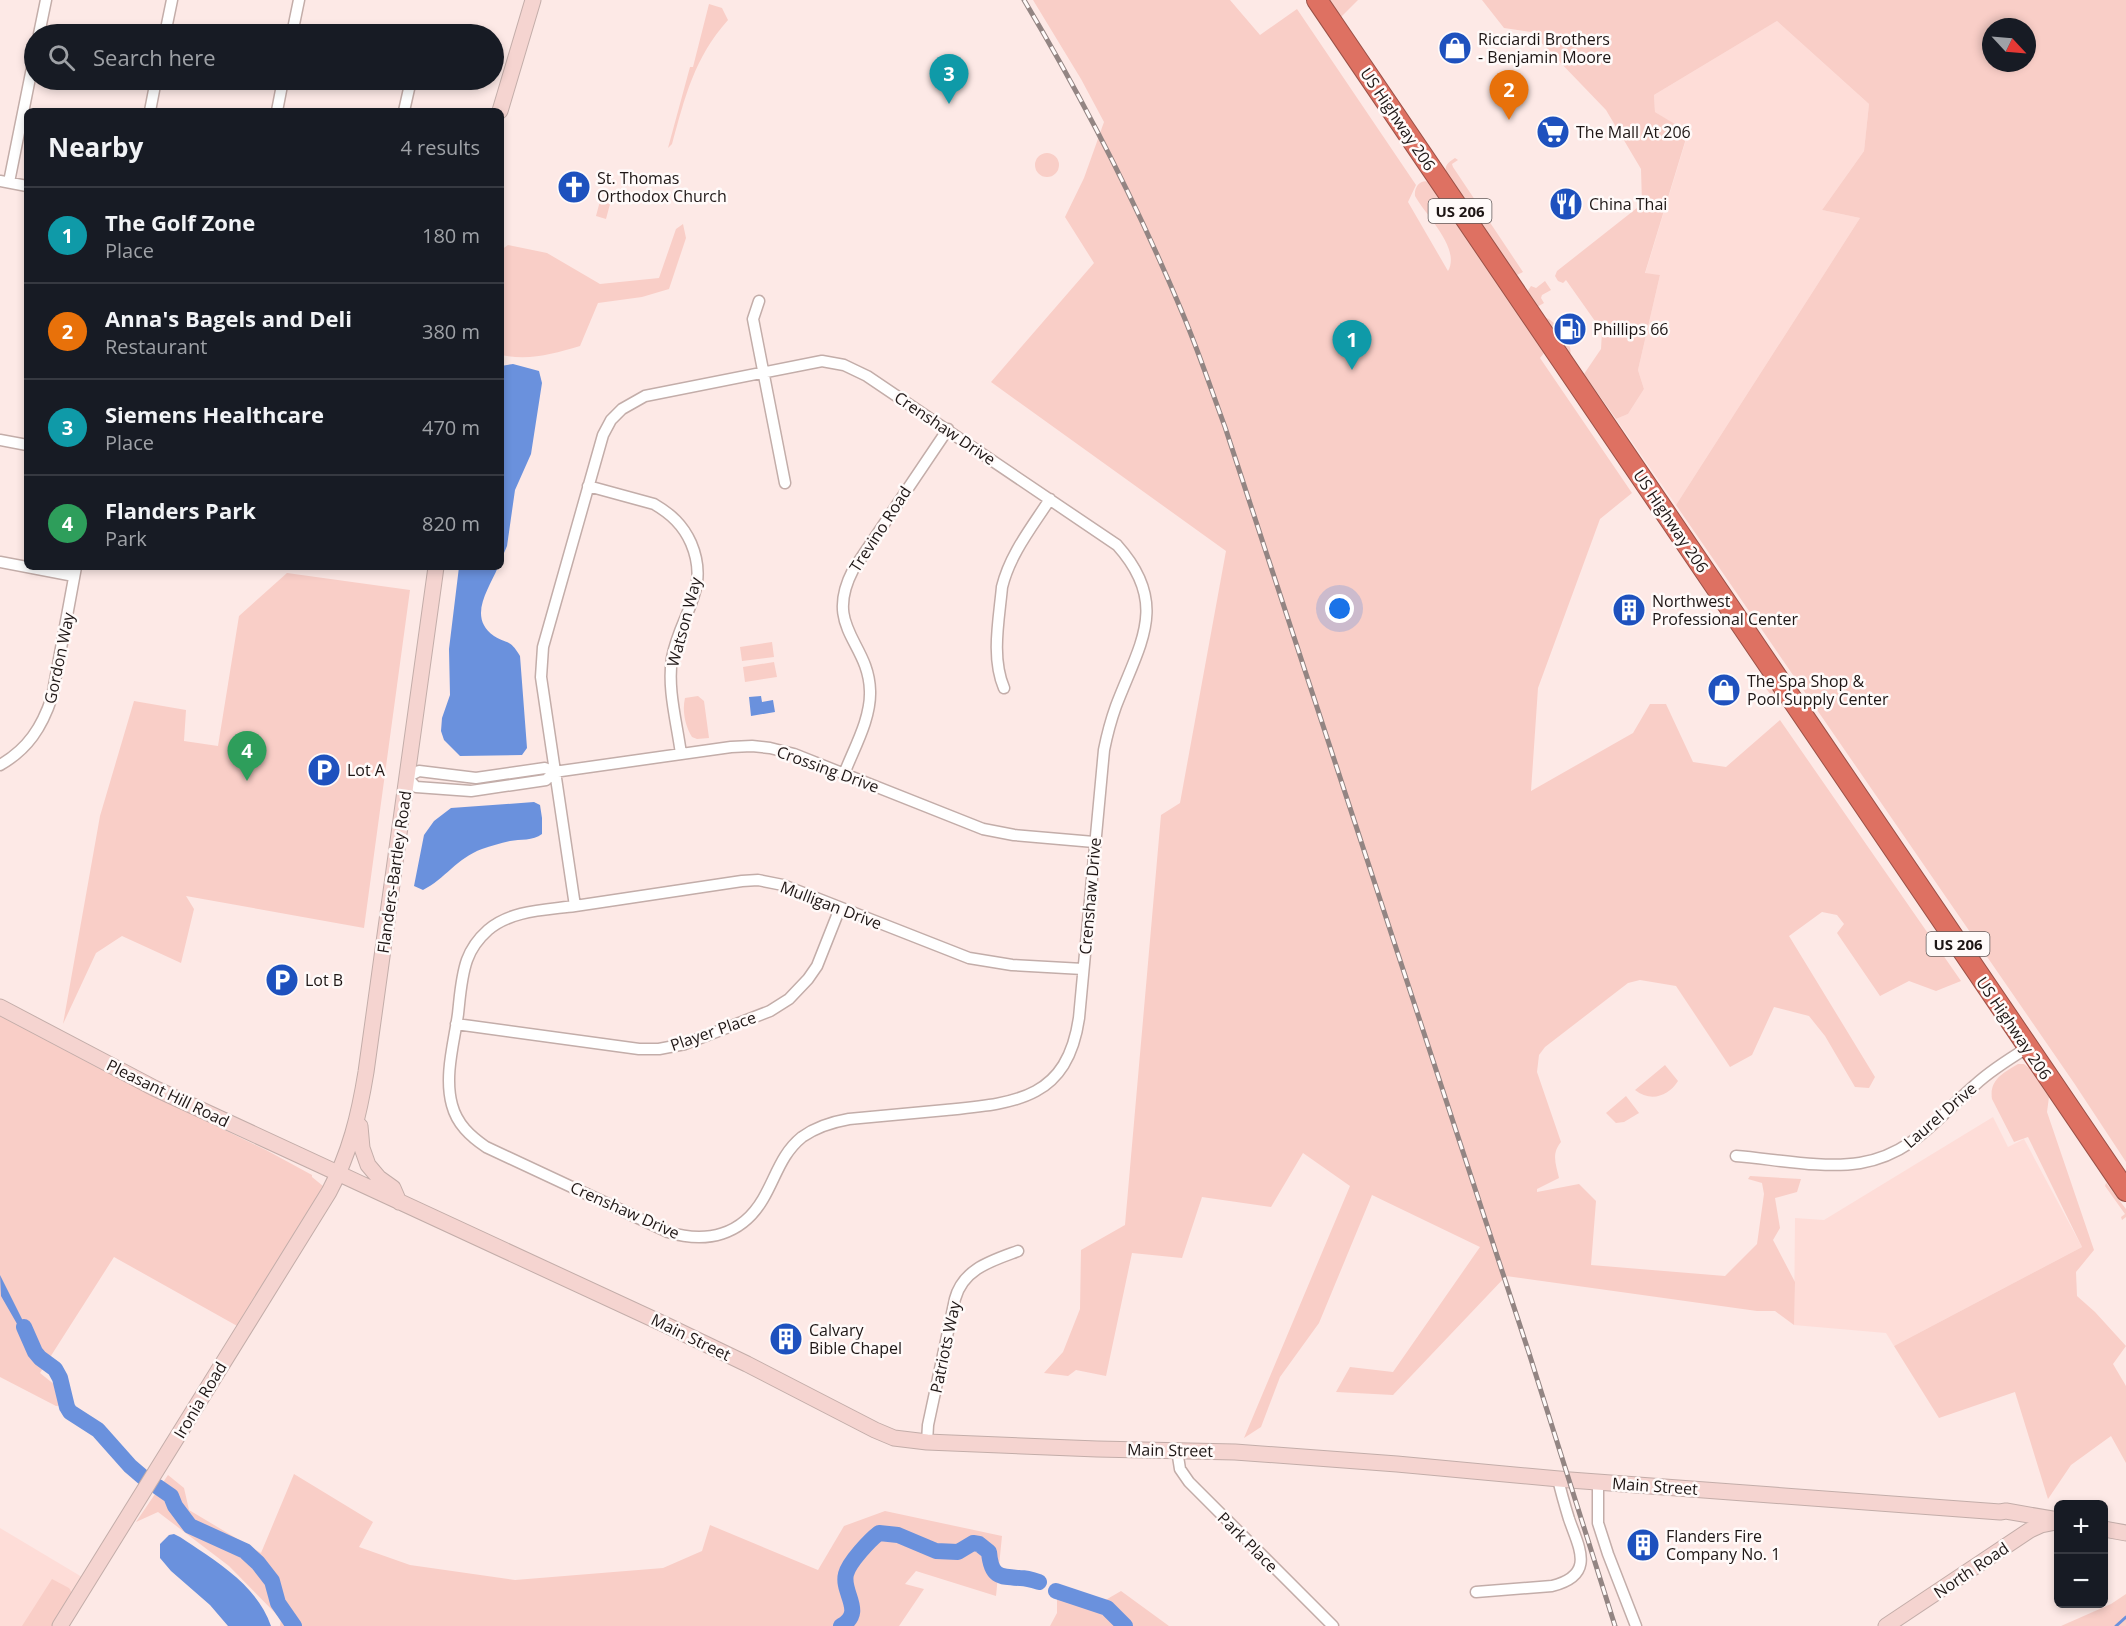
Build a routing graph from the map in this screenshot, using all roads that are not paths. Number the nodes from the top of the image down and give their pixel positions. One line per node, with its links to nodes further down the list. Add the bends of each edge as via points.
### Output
1 (46, 0): 6 (street)
2 (172, 0): 7 (street)
3 (299, 0): 8 (street)
4 (533, 0): 16 (street)
5 (1317, 0): 44 (highway, US Highway 206 / US 206)
6 (41, 24)
7 (167, 24)
8 (294, 24)
9 (27, 90): 17 (street)
10 (154, 90): 13 (street)
11 (281, 90): 14 (street)
12 (409, 90): 15 (street)
13 (151, 108)
14 (278, 108)
15 (405, 108)
16 (501, 108)
17 (5, 182): 18 (street)
18 (24, 185)
19 (759, 301): 20 (street, via 753,319)
20 (762, 372): 21 (street, Crenshaw Drive, via 822,361 844,365); 24 (street); 25 (street, Crenshaw Drive, via 651,394 627,405 606,430)
21 (948, 429): 26 (street, Crenshaw Drive); 36 (street, Trevino Road, via 847,582 843,615 867,671 870,690 866,719)
22 (0, 440): 23 (street)
23 (24, 444)
24 (785, 483)
25 (588, 486): 33 (street, Watson Way, via 664,510 685,530 695,553 698,583 678,637 670,674); 35 (street, Crenshaw Drive, via 541,659)
26 (1050, 499): 32 (street, via 1014,554 1002,587 996,660); 38 (street, Crenshaw Drive, via 1117,545 1139,575 1147,601 1143,638 1115,707 1104,750)
27 (0, 562): 28 (street)
28 (24, 565)
29 (60, 570): 31 (street)
30 (436, 570): 37 (street, Flanders-Bartley Road)
31 (75, 572): 34 (street, Gordon Way, via 55,686 45,718 30,742)
32 (1004, 688)
33 (681, 754): 35 (street, Crossing Drive); 36 (street, Crossing Drive, via 741,746 770,748)
34 (0, 765)
35 (554, 772): 37 (street, Crossing Drive, via 546,768 476,778 418,771); 37 (street, Crossing Drive, via 546,780 471,791 416,787); 39 (street, Crenshaw Drive)
36 (844, 774): 38 (street, Crossing Drive, via 983,829)
37 (407, 777): 45 (street, Flanders-Bartley Road)
38 (1095, 842): 41 (street, Crenshaw Drive)
39 (575, 906): 40 (street, Mulligan Drive, via 758,880 783,885); 43 (street, Crenshaw Drive, via 514,916 487,931 467,962)
40 (840, 908): 41 (street, Mulligan Drive, via 969,958 1012,966); 43 (street, Player Place, via 817,966 789,999 758,1016 686,1044 639,1049)
41 (1083, 969): 43 (street, Crenshaw Drive, via 1072,1048 1057,1072 1037,1091 1008,1103 849,1119 823,1126 801,1138 783,1158 764,1198 747,1220 705,1238 668,1232 486,1147 469,1134 454,1112 449,1094)
42 (0, 1007): 47 (street, Pleasant Hill Road, via 123,1073)
43 (456, 1024)
44 (2027, 1048): 46 (street, Laurel Drive, via 1979,1081 1917,1139 1891,1154 1844,1164); 48 (highway, US Highway 206 / US 206)
45 (359, 1114): 47 (street, Flanders-Bartley Road); 49 (street, via 366,1160 373,1172 393,1188)
46 (1736, 1156)
47 (339, 1174): 49 (street, Main Street); 62 (street, Ironia Road)
48 (2126, 1191)
49 (399, 1202): 51 (street, Main Street, via 701,1341 875,1430 894,1438)
50 (1018, 1251): 51 (street, Patriots Way, via 977,1268 959,1286)
51 (927, 1442): 52 (street, Main Street)
52 (1177, 1450): 53 (street, Main Street, via 1341,1459); 63 (street, Park Place, via 1180,1469 1189,1482)
53 (1558, 1479): 54 (street, Main Street); 61 (street, via 1581,1551 1578,1569 1558,1584)
54 (1598, 1482): 55 (street, Main Street); 64 (street, via 1598,1522)
55 (2000, 1512): 56 (street, Main Street); 60 (street)
56 (2054, 1520)
57 (2054, 1522): 60 (street, North Road)
58 (2108, 1530): 59 (street)
59 (2126, 1533)
60 (2023, 1535): 65 (street, North Road)
61 (1476, 1592)
62 (60, 1626)
63 (1333, 1626)
64 (1636, 1626)
65 (1886, 1626)

